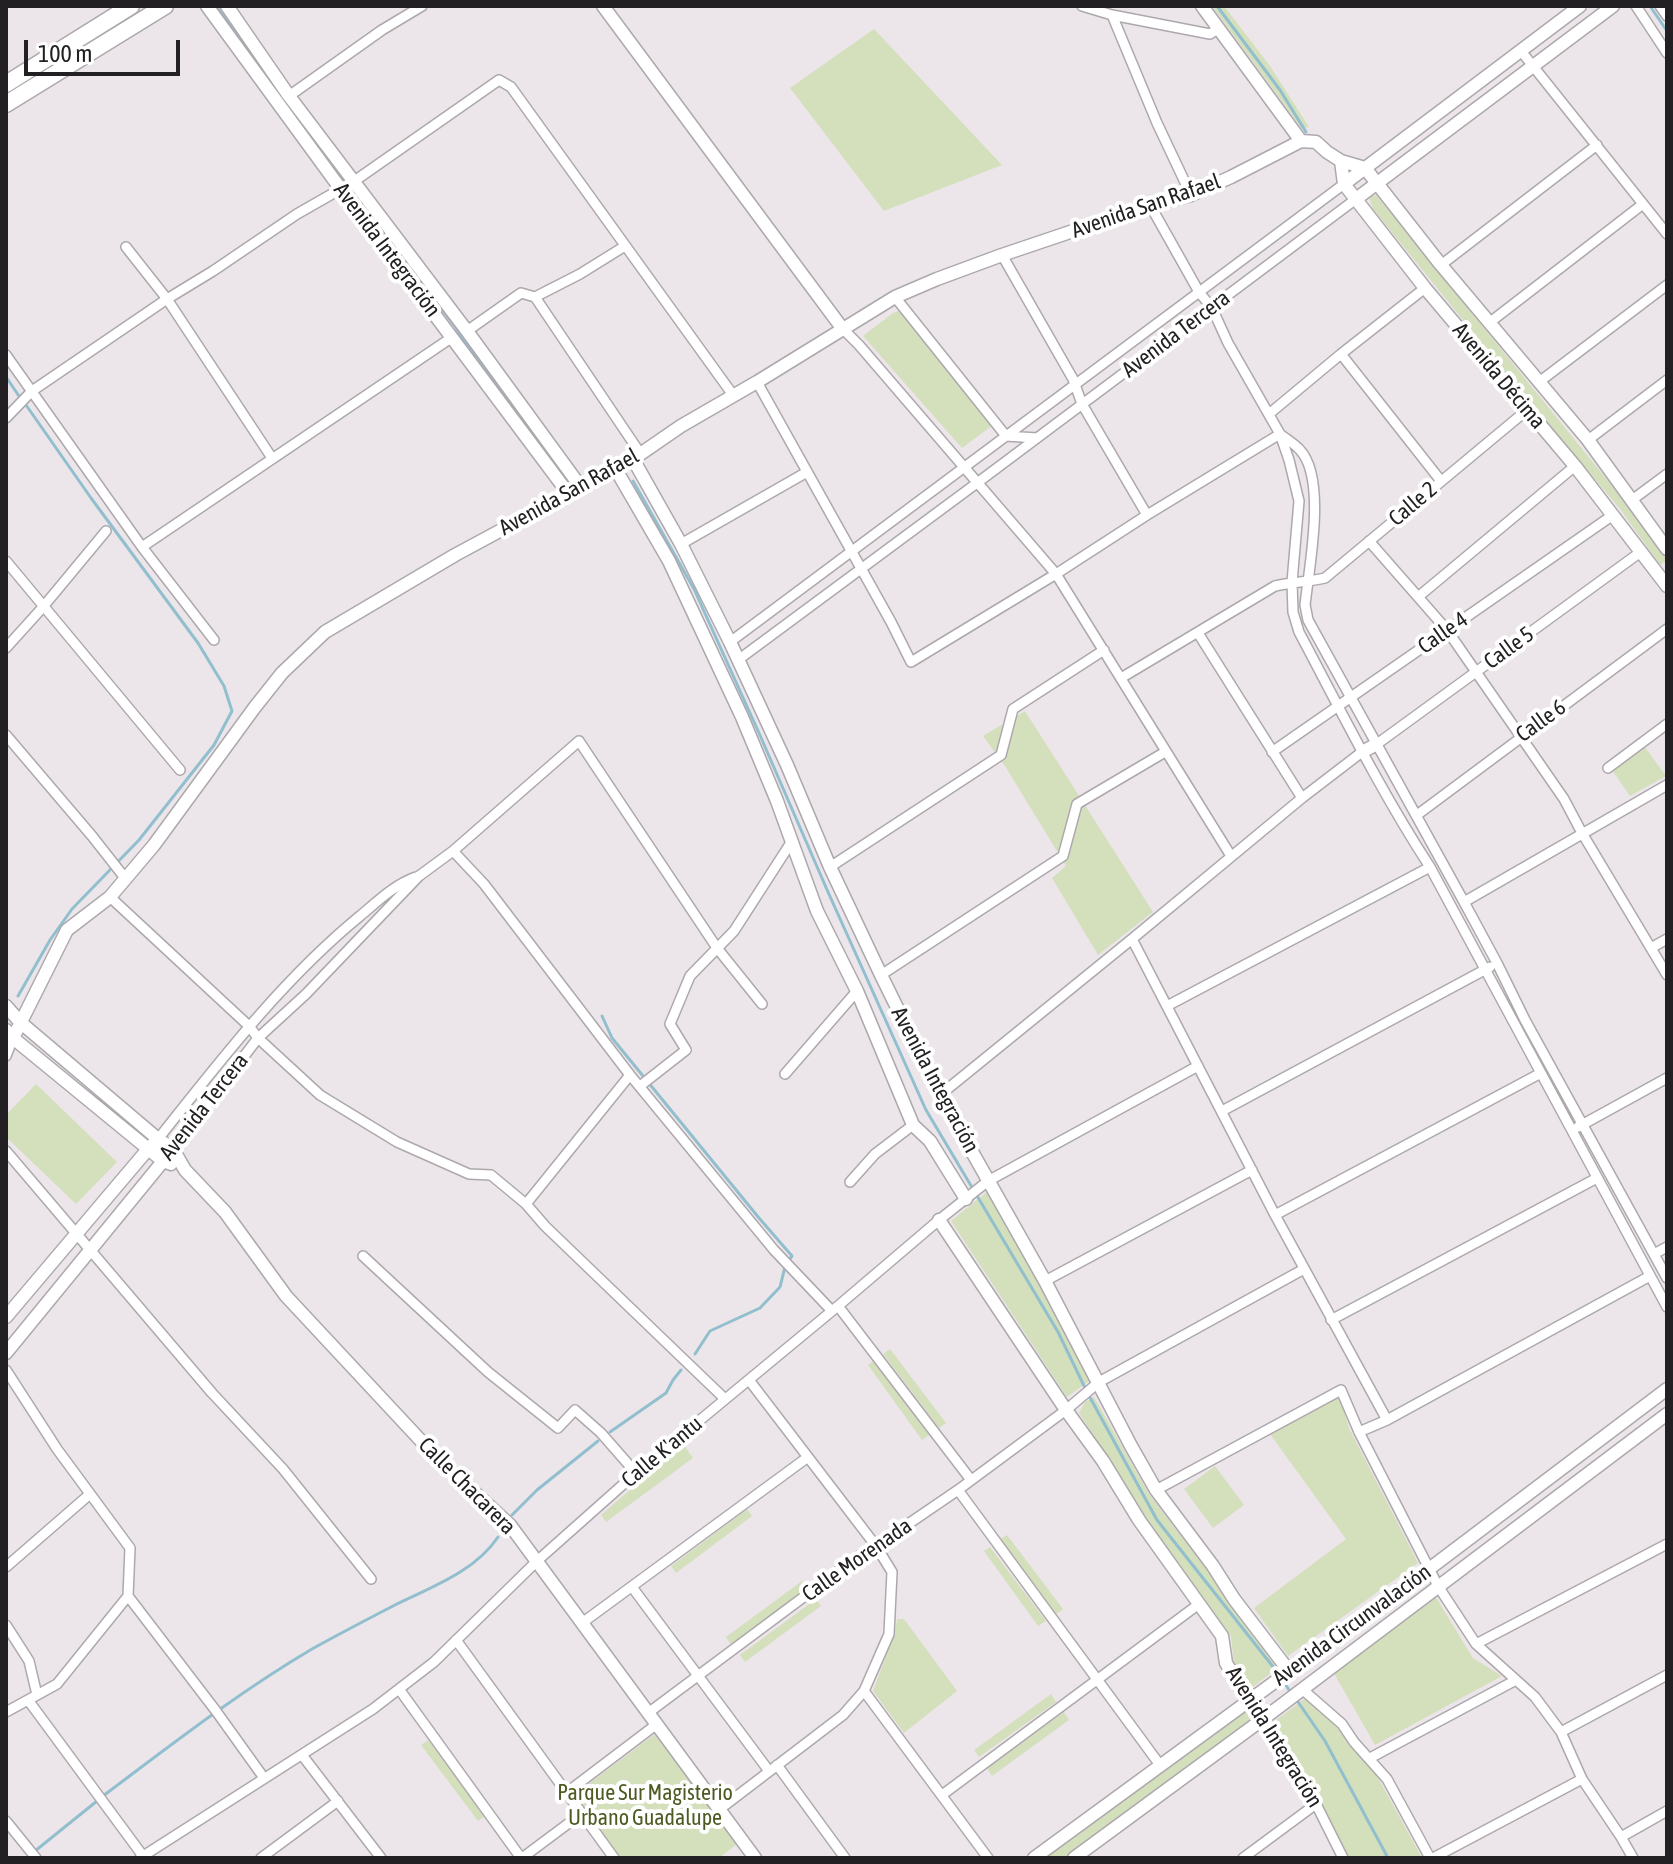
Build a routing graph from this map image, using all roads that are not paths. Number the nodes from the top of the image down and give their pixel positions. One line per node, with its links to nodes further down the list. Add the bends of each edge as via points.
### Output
1 (131, 6): 19 (highway)
2 (165, 6): 21 (highway)
3 (207, 6): 29 (street, Avenida Integración)
4 (227, 6): 20 (street, Avenida Integración)
5 (422, 6): 20 (street)
6 (603, 6): 47 (street)
7 (1082, 6): 13 (street)
8 (1202, 6): 15 (street)
9 (1580, 6): 16 (street, Avenida Tercera)
10 (1613, 6): 18 (street, Avenida Tercera)
11 (1636, 6): 17 (street)
12 (1660, 6): 14 (street)
13 (1112, 15): 15 (street, via 1210,34); 30 (street)
14 (1667, 16)
15 (1219, 28): 22 (street)
16 (1521, 51): 18 (street); 25 (street, Avenida Tercera)
17 (1667, 53)
18 (1532, 66): 23 (street); 27 (street, Avenida Tercera)
19 (6, 84)
20 (289, 96): 26 (street, Avenida Integración)
21 (6, 104)
22 (1301, 141): 24 (street, via 1316,142); 30 (street, Avenida San Rafael)
23 (1597, 145): 32 (street); 38 (street)
24 (1341, 161): 25 (street); 28 (street)
25 (1365, 168): 27 (street, Avenida Décima); 28 (street, Avenida Tercera)
26 (353, 182): 29 (street); 35 (street, via 499,80 511,87); 48 (street, Avenida Integración)
27 (1376, 183): 31 (street, Avenida Tercera); 38 (street, Avenida Décima)
28 (1344, 184): 31 (street, Avenida Décima); 41 (street, Avenida Tercera)
29 (340, 188): 44 (street); 49 (street, Avenida Integración)
30 (1191, 195): 33 (street, Avenida San Rafael)
31 (1356, 199): 40 (street, Avenida Décima); 45 (street, Avenida Tercera)
32 (1643, 204): 34 (street); 46 (street)
33 (1150, 205): 37 (street, Avenida San Rafael); 41 (street)
34 (1667, 234)
35 (625, 246): 42 (street); 57 (street)
36 (126, 247): 44 (street)
37 (1002, 255): 43 (street, Avenida San Rafael); 55 (street)
38 (1441, 265): 46 (street, Avenida Décima)
39 (1667, 285): 54 (street)
40 (1425, 288): 50 (street); 59 (street, Avenida Décima)
41 (1199, 292): 45 (street); 55 (street, Avenida Tercera)
42 (535, 297): 48 (street, via 521,293); 66 (street)
43 (895, 297): 47 (street, Avenida San Rafael); 63 (street)
44 (167, 299): 56 (street); 67 (street)
45 (1212, 308): 58 (street, Avenida Tercera); 60 (street)
46 (1489, 323): 54 (street, Avenida Décima)
47 (842, 328): 53 (street, Avenida San Rafael); 70 (street)
48 (467, 331): 75 (street, Avenida Integración)
49 (451, 338): 67 (street); 75 (street, Avenida Integración)
50 (1341, 354): 60 (street); 73 (street)
51 (6, 355): 56 (street)
52 (1667, 380): 65 (street)
53 (757, 382): 57 (street, Avenida San Rafael); 71 (street)
54 (1539, 382): 65 (street, Avenida Décima)
55 (1075, 385): 58 (street); 63 (street, Avenida Tercera)
56 (32, 391): 61 (street); 82 (street)
57 (733, 395): 66 (street, Avenida San Rafael)
58 (1082, 404): 64 (street, Avenida Tercera); 77 (street)
59 (1527, 410): 68 (street, Avenida Décima); 73 (street, Calle 2)
60 (1269, 414): 62 (street)
61 (6, 418)
62 (1280, 434): 77 (street); 90 (street, via 1299,501); 91 (street, via 1301,451 1314,487)
63 (1006, 436): 64 (street); 70 (street, Avenida Tercera)
64 (1037, 438): 74 (street, Avenida Tercera)
65 (1588, 440): 76 (street, Avenida Décima)
66 (636, 456): 69 (street, Avenida San Rafael); 81 (street, Avenida Integración)
67 (272, 458): 82 (street)
68 (1575, 466): 78 (street, Avenida Décima); 92 (street)
69 (615, 468): 75 (street, Avenida San Rafael); 119 (street, Avenida Integración, via 676,575)
70 (963, 468): 74 (street); 84 (street, Avenida Tercera)
71 (807, 472): 81 (street); 84 (street)
72 (1667, 474): 76 (street)
73 (1441, 481): 80 (street, Calle 2)
74 (977, 483): 87 (street, Avenida Tercera); 88 (street)
75 (574, 490): 125 (street, Avenida San Rafael, via 325,632 282,673)
76 (1632, 500): 83 (street, Avenida Décima)
77 (1147, 515): 88 (street)
78 (1613, 515): 85 (street, Avenida Décima); 95 (street, Calle 4)
79 (106, 531): 93 (street)
80 (1369, 541): 91 (street, Calle 2, via 1325,578); 92 (street)
81 (681, 544): 98 (street, Avenida Integración)
82 (142, 547): 97 (street)
83 (1667, 549)
84 (851, 551): 87 (street); 98 (street, Avenida Tercera)
85 (1642, 551): 89 (street, Avenida Décima); 102 (street, Calle 5)
86 (6, 561): 93 (street)
87 (861, 569): 88 (street, via 911,662); 101 (street, Avenida Tercera)
88 (1056, 574): 100 (street)
89 (1665, 578)
90 (1292, 582): 91 (street, Calle 2); 96 (street, via 1275,586); 105 (street, via 1299,632)
91 (1307, 582): 104 (street, via 1308,620)
92 (1418, 597): 95 (street)
93 (43, 607): 99 (street); 114 (street)
94 (1667, 629): 108 (street, Calle 6)
95 (1447, 630): 102 (street); 104 (street, Calle 4)
96 (1198, 633): 103 (street); 111 (street)
97 (214, 640)
98 (730, 642): 101 (street, Avenida Integración)
99 (6, 648)
100 (1104, 650): 103 (street); 122 (street, via 1013,709 1001,755)
101 (738, 660): 122 (street, Avenida Integración)
102 (1476, 672): 108 (street); 109 (street, Calle 5)
103 (1121, 678): 110 (street)
104 (1351, 697): 105 (street, Calle 4); 109 (street)
105 (1338, 706): 111 (street, Calle 4); 112 (street)
106 (1667, 724): 113 (street)
107 (6, 735): 125 (street)
108 (1521, 736): 117 (street, Calle 6); 118 (street)
109 (1377, 744): 112 (street); 117 (street)
110 (1165, 752): 121 (street); 134 (street, via 1077,804 1063,856)
111 (1272, 752): 116 (street)
112 (1362, 752): 116 (street); 123 (street)
113 (1608, 768)
114 (180, 770)
115 (1667, 785): 118 (street)
116 (1302, 798): 121 (street)
117 (1417, 815): 127 (street)
118 (1582, 833): 127 (street); 131 (street)
119 (792, 841): 130 (street, via 734,931); 136 (street, Avenida Integración, via 817,911)
120 (453, 851): 124 (street, Avenida Tercera); 130 (street, Avenida Tercera, via 579,741); 148 (street)
121 (1231, 856): 128 (street)
122 (830, 867): 134 (street, Avenida Integración)
123 (1430, 867): 133 (street); 139 (street)
124 (419, 876): 141 (street, Avenida Tercera, via 400,883 342,931); 143 (street, Avenida Tercera)
125 (125, 878): 126 (street, Avenida San Rafael)
126 (110, 897): 140 (street, Avenida San Rafael, via 67,930); 141 (street)
127 (1464, 902): 132 (street)
128 (1132, 939): 139 (street); 151 (street)
129 (1667, 939): 131 (street)
130 (717, 948): 137 (street); 150 (street, via 690,976 670,1024 686,1050)
131 (1651, 948): 135 (street)
132 (1497, 963): 133 (street); 153 (street)
133 (1486, 969): 146 (street); 152 (street)
134 (881, 975): 151 (street, Avenida Integración)
135 (1667, 975)
136 (857, 991): 147 (street); 154 (street, Avenida Integración)
137 (762, 1004)
138 (6, 1006): 140 (street)
139 (1167, 1006): 145 (street)
140 (20, 1022): 142 (street, Avenida San Rafael); 156 (street)
141 (249, 1026): 143 (street); 156 (street, Avenida Tercera)
142 (9, 1034): 144 (street, Avenida San Rafael); 156 (street)
143 (258, 1038): 157 (street, Avenida Tercera); 165 (street, via 320,1095 397,1142 469,1174 491,1175)
144 (6, 1056)
145 (1198, 1066): 152 (street); 164 (street, Calle K'antu)
146 (1541, 1073): 155 (street); 166 (street)
147 (785, 1074)
148 (630, 1075): 150 (street); 165 (street)
149 (1667, 1078): 153 (street)
150 (640, 1086): 178 (street, via 774,1250)
151 (940, 1095): 164 (street, Avenida Integración)
152 (1222, 1111): 161 (street)
153 (1583, 1124): 155 (street); 171 (street)
154 (913, 1125): 163 (street); 164 (street, Avenida Integración)
155 (1572, 1130): 162 (street)
156 (153, 1144): 157 (street); 159 (street); 168 (street, Avenida Tercera)
157 (173, 1149): 159 (street, Avenida Tercera); 160 (street)
158 (6, 1151): 168 (street)
159 (163, 1161): 160 (street); 170 (street, Avenida Tercera)
160 (185, 1170): 199 (street, Calle Chacarera, via 225,1212 286,1296 437,1458 510,1525)
161 (1252, 1170): 166 (street); 176 (street)
162 (1597, 1178): 174 (street); 180 (street)
163 (850, 1182)
164 (976, 1191): 167 (street, Calle K'antu); 176 (street, Avenida Integración)
165 (526, 1204): 186 (street)
166 (1275, 1215): 173 (street)
167 (939, 1220): 178 (street, Calle K'antu); 187 (street, Avenida Integración)
168 (76, 1234): 170 (street); 179 (street, Avenida Tercera)
169 (1667, 1247): 171 (street)
170 (90, 1251): 181 (street, Avenida Tercera); 202 (street, via 283,1469)
171 (1654, 1254): 175 (street)
172 (363, 1256): 192 (street, via 488,1372 558,1428 575,1410)
173 (1304, 1269): 180 (street); 184 (street, Calle Morenada)
174 (1650, 1276): 177 (street); 189 (street)
175 (1667, 1278)
176 (1045, 1281): 184 (street, Avenida Integración)
177 (1667, 1307)
178 (835, 1308): 183 (street, Calle K'antu); 193 (street)
179 (6, 1317)
180 (1331, 1320): 189 (street)
181 (6, 1353)
182 (6, 1370): 196 (street)
183 (749, 1380): 186 (street, Calle K'antu); 191 (street)
184 (1099, 1382): 187 (street, Calle Morenada); 195 (street, Avenida Integración)
185 (1667, 1389): 201 (street, Avenida Circunvalación)
186 (725, 1399): 192 (street, Calle K'antu)
187 (1066, 1410): 193 (street, Calle Morenada); 206 (street, Avenida Integración)
188 (1667, 1414): 203 (street, Avenida Circunvalación)
189 (1387, 1420): 190 (street)
190 (1359, 1432): 195 (street, via 1341,1390); 201 (street)
191 (808, 1457): 198 (street); 204 (street)
192 (636, 1473): 199 (street, Calle K'antu)
193 (971, 1480): 194 (street, Calle Morenada)
194 (958, 1490): 198 (street, Calle Morenada); 214 (street)
195 (1156, 1490): 213 (street, Avenida Integración, via 1213,1566)
196 (90, 1494): 200 (street); 205 (street, via 130,1548)
197 (1667, 1544): 210 (street)
198 (876, 1546): 212 (street, Calle Morenada); 217 (street, via 892,1572 889,1634)
199 (537, 1561): 207 (street, Calle Chacarera); 209 (street, Calle K'antu)
200 (6, 1567)
201 (1429, 1569): 203 (street); 213 (street, Avenida Circunvalación)
202 (371, 1579)
203 (1438, 1586): 210 (street); 218 (street, Avenida Circunvalación)
204 (632, 1587): 207 (street); 212 (street)
205 (128, 1596): 219 (street, via 57,1684); 230 (street)
206 (1199, 1604): 214 (street); 220 (street, Avenida Integración, via 1222,1636 1226,1663)
207 (582, 1623): 222 (street, Calle Chacarera)
208 (6, 1625): 219 (street, via 29,1661)
209 (456, 1640): 216 (street, Calle K'antu); 232 (street)
210 (1476, 1644): 215 (street)
211 (1667, 1675): 225 (street)
212 (699, 1676): 222 (street, Calle Morenada); 229 (street)
213 (1283, 1676): 220 (street, Avenida Circunvalación)
214 (1097, 1679): 228 (street); 233 (street)
215 (1516, 1680): 225 (street); 227 (street)
216 (399, 1689): 226 (street, Calle K'antu); 245 (street)
217 (864, 1691): 229 (street, via 843,1715); 233 (street)
218 (1296, 1693): 223 (street, Avenida Circunvalación); 227 (street, via 1342,1724)
219 (32, 1698): 221 (street); 241 (street)
220 (1248, 1700): 223 (street, Avenida Integración); 228 (street, Avenida Circunvalación)
221 (6, 1712)
222 (648, 1713): 224 (street, Calle Chacarera)
223 (1263, 1719): 235 (street, Avenida Integración); 251 (street, Avenida Circunvalación)
224 (657, 1724): 232 (street); 236 (street, Calle Chacarera)
225 (1561, 1732): 231 (street)
226 (302, 1755): 230 (street, Calle K'antu); 234 (street)
227 (1370, 1758): 254 (street)
228 (1160, 1765): 250 (street, Avenida Circunvalación)
229 (773, 1768): 236 (street); 248 (street)
230 (264, 1778): 241 (street, Calle K'antu)
231 (1582, 1779): 240 (street); 254 (street)
232 (566, 1793): 238 (street)
233 (942, 1795): 249 (street)
234 (338, 1801): 243 (street); 244 (street)
235 (1316, 1804): 252 (street); 253 (street, Avenida Integración)
236 (720, 1809): 247 (street, Calle Chacarera)
237 (1667, 1811): 240 (street)
238 (581, 1814): 245 (street); 246 (street)
239 (6, 1821): 242 (street)
240 (1621, 1837): 255 (street)
241 (142, 1857)
242 (36, 1858)
243 (261, 1858)
244 (381, 1858)
245 (522, 1858)
246 (614, 1858)
247 (755, 1858)
248 (845, 1858)
249 (988, 1858)
250 (1034, 1858)
251 (1074, 1858)
252 (1243, 1858)
253 (1343, 1858)
254 (1431, 1858)
255 (1633, 1858)

